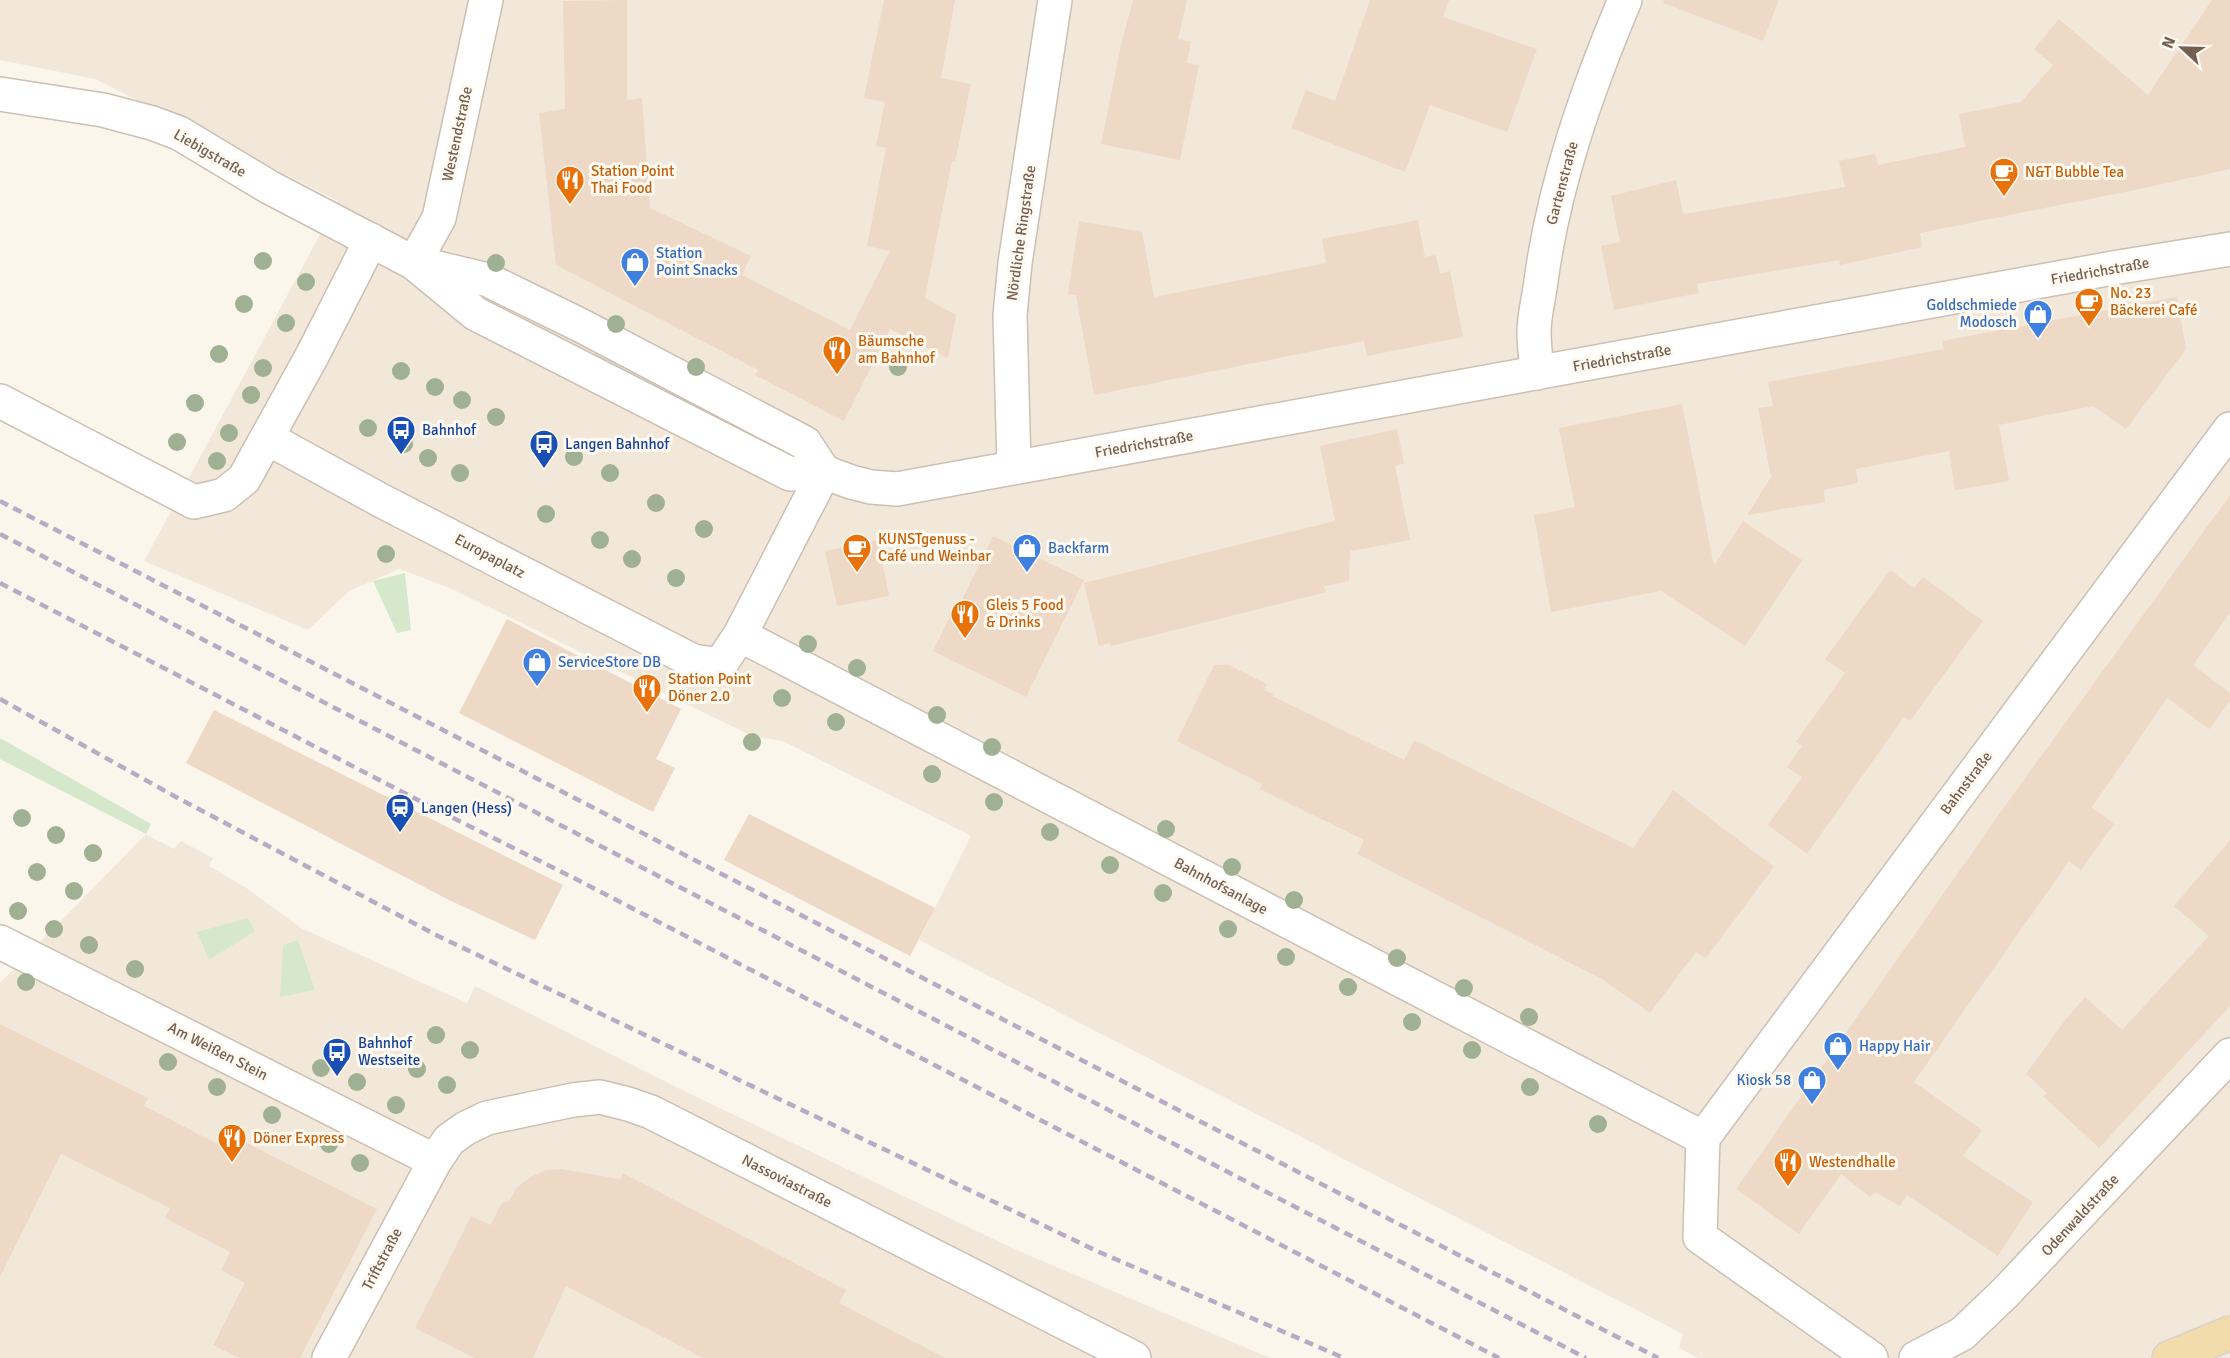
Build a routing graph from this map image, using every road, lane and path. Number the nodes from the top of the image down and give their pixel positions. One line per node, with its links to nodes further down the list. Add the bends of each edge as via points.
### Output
1 (486, 0): 7 (street, Westendstraße, via 439,218)
2 (1055, 0): 12 (street, Nördliche Ringstraße, via 1010,315)
3 (1625, 0): 8 (street, Gartenstraße, via 1580,118 1554,209 1534,331)
4 (0, 94): 5 (street, Liebigstraße, via 103,110 179,133 269,187)
5 (371, 240): 7 (street); 11 (street)
6 (2230, 249): 8 (street, Friedrichstraße)
7 (414, 263): 13 (street, via 476,314 790,474)
8 (1537, 373): 12 (street, Friedrichstraße)
9 (0, 401): 11 (street, via 194,502 224,495 244,479)
10 (2230, 429): 17 (street, Bahnstraße)
11 (267, 438): 14 (street, Europaplatz, via 693,662 720,665)
12 (1014, 467): 13 (street, via 897,489 851,483)
13 (824, 472): 14 (street, Europaplatz)
14 (740, 635): 17 (street, Bahnhofsanlage)
15 (0, 942): 18 (street, Am Weißen Stein)
16 (2230, 1055): 23 (street, Odenwaldstraße, via 2005,1293 1962,1334)
17 (1703, 1137): 22 (street, via 1700,1237)
18 (435, 1161): 20 (street, Triftstraße); 21 (street, Nassoviastraße, via 448,1140 487,1118 600,1097 628,1104 651,1112)
19 (2230, 1333): 24 (main road)
20 (329, 1358)
21 (1134, 1358)
22 (1871, 1358)
23 (1916, 1358)
24 (2169, 1358)

